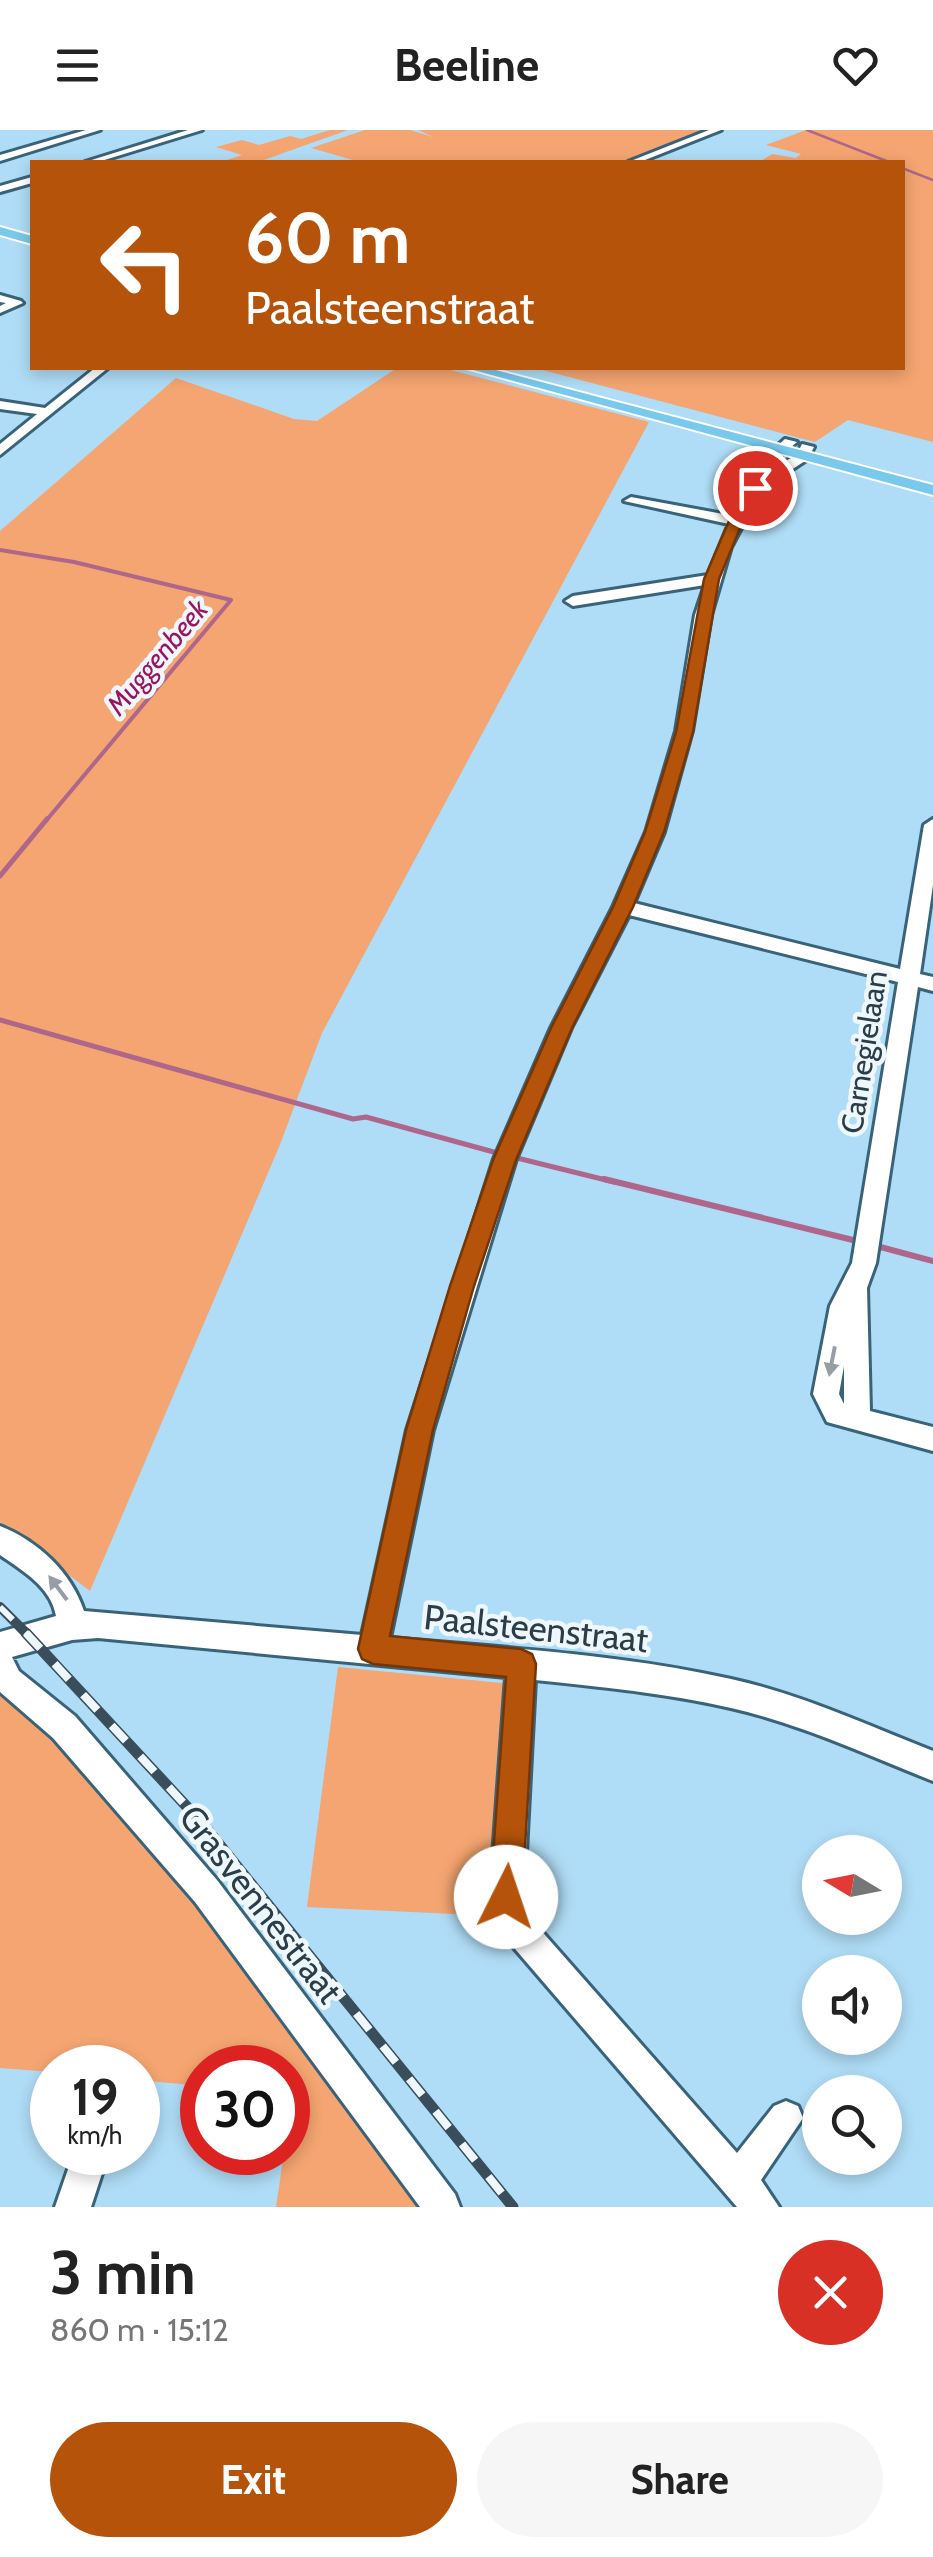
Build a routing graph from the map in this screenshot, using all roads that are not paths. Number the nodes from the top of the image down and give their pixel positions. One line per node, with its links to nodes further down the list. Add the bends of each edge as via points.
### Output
1 (96, 130): 4 (street)
2 (198, 130): 5 (street)
3 (717, 130): 6 (street)
4 (0, 155)
5 (97, 160)
6 (638, 160)
7 (0, 174): 8 (street)
8 (28, 181): 9 (street)
9 (0, 189)
10 (0, 231): 12 (main road)
11 (0, 239): 13 (main road)
12 (30, 239)
13 (30, 247)
14 (0, 298): 15 (street, via 16,303)
15 (0, 310)
16 (100, 370): 20 (street)
17 (481, 370): 21 (main road)
18 (514, 370): 21 (main road)
19 (0, 404): 20 (street)
20 (47, 412): 22 (street)
21 (795, 449): 23 (main road); 24 (street); 24 (street); 25 (main road)
22 (0, 451)
23 (933, 479)
24 (755, 488): 27 (street)
25 (933, 490)
26 (631, 501): 27 (street)
27 (736, 521): 28 (street)
28 (712, 579): 29 (street); 31 (street, via 684,732)
29 (573, 601)
30 (933, 824): 32 (street, Carnegielaan)
31 (623, 907): 32 (street); 38 (street, via 547,1060 468,1268 420,1430)
32 (908, 979): 33 (street); 34 (street, Carnegielaan, via 864,1263 842,1306 826,1394 836,1414)
33 (933, 984)
34 (933, 1439)
35 (0, 1539): 36 (street, one-way to 35, via 66,1593)
36 (72, 1626): 37 (street, Paalsteenstraat); 38 (street, Paalsteenstraat)
37 (0, 1646)
38 (373, 1649): 39 (street, Paalsteenstraat)
39 (521, 1664): 41 (street, Paalsteenstraat, via 734,1694); 44 (street, via 508,1917)
40 (0, 1666): 46 (street, Grasvennestraat, via 64,1727 206,1891)
41 (933, 1766)
42 (786, 2118): 44 (street)
43 (84, 2175): 45 (street)
44 (749, 2194)
45 (73, 2207)
46 (442, 2207)

